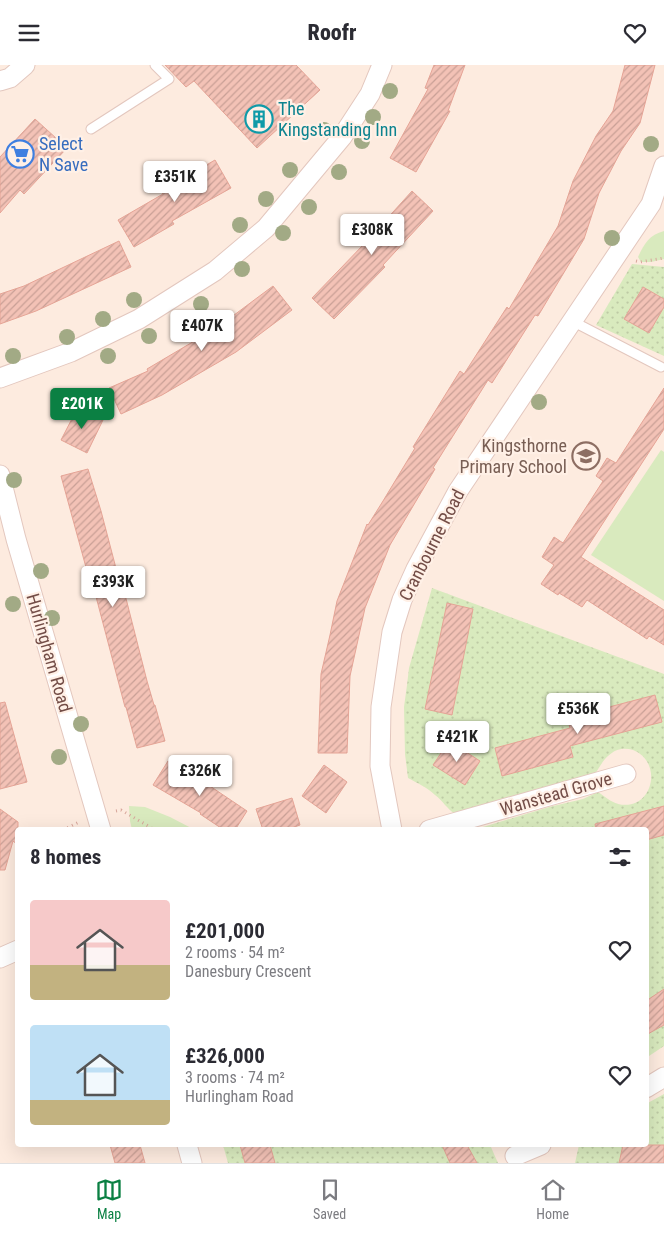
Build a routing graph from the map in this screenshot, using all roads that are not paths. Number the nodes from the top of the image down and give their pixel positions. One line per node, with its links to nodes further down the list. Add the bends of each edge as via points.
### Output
1 (25, 65): 4 (street)
2 (155, 65): 5 (lane, via 169,79)
3 (382, 65): 10 (street, via 370,93 342,137 266,228 215,271 139,319 71,352)
4 (3, 83)
5 (91, 129)
6 (664, 166): 7 (street, Cranbourne Road)
7 (657, 207): 8 (street, Cranbourne Road)
8 (572, 321): 9 (lane); 14 (street, Cranbourne Road, via 458,491 402,600 392,632 381,707 380,766)
9 (661, 367)
10 (0, 379)
11 (0, 475): 13 (street, Hurlingham Road)
12 (626, 774): 15 (street, Wanstead Grove)
13 (100, 827)
14 (391, 827)
15 (440, 827)
16 (15, 951): 17 (street)
17 (0, 958)
18 (664, 1077): 19 (street)
19 (649, 1087)
20 (188, 1147): 23 (street)
21 (536, 1147): 22 (street)
22 (515, 1155)
23 (192, 1163)

